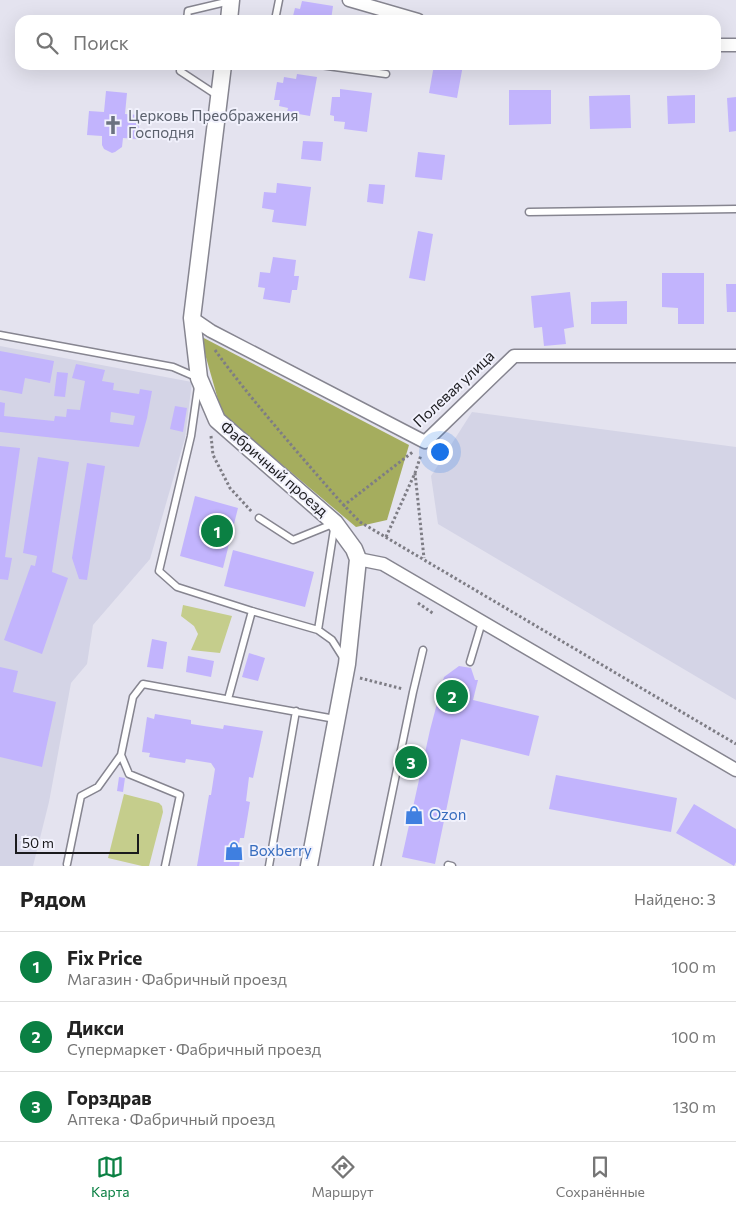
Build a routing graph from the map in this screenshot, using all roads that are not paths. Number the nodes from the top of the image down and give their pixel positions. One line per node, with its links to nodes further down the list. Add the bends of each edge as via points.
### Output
1 (279, 0): 6 (lane)
2 (348, 0): 7 (street)
3 (231, 1): 4 (lane, via 188,11); 5 (street)
4 (188, 15)
5 (230, 15)
6 (276, 15)
7 (400, 15)
8 (721, 45): 9 (street)
9 (736, 45)
10 (180, 70): 14 (lane)
11 (222, 70): 14 (street, Фабричный проезд)
12 (357, 70): 13 (lane)
13 (386, 74)
14 (219, 97): 17 (street, Фабричный проезд)
15 (736, 209): 16 (lane)
16 (529, 212)
17 (192, 318): 19 (street, Полевая улица, via 211,331 425,442 514,356); 20 (street, Фабричный проезд)
18 (0, 335): 20 (lane, via 173,367)
19 (736, 356)
20 (199, 378): 22 (street, Фабричный проезд, via 218,420); 24 (lane, via 190,436 159,571 177,587)
21 (259, 518): 22 (lane, via 293,540)
22 (335, 523): 23 (street, Фабричный проезд); 26 (lane)
23 (358, 559): 25 (street, via 383,564); 29 (street)
24 (252, 611): 26 (lane); 30 (lane)
25 (482, 622): 28 (lane); 34 (street)
26 (318, 630): 29 (lane, via 332,640)
27 (423, 650): 39 (lane)
28 (470, 662)
29 (351, 671): 32 (street)
30 (228, 699): 31 (lane); 33 (lane, via 144,684 133,697)
31 (296, 711): 32 (lane); 37 (lane)
32 (337, 719): 38 (street)
33 (122, 755): 35 (lane, via 98,787 81,796); 36 (lane, via 129,774 180,795)
34 (736, 770)
35 (67, 864)
36 (165, 866)
37 (269, 866)
38 (310, 866)
39 (377, 866)

